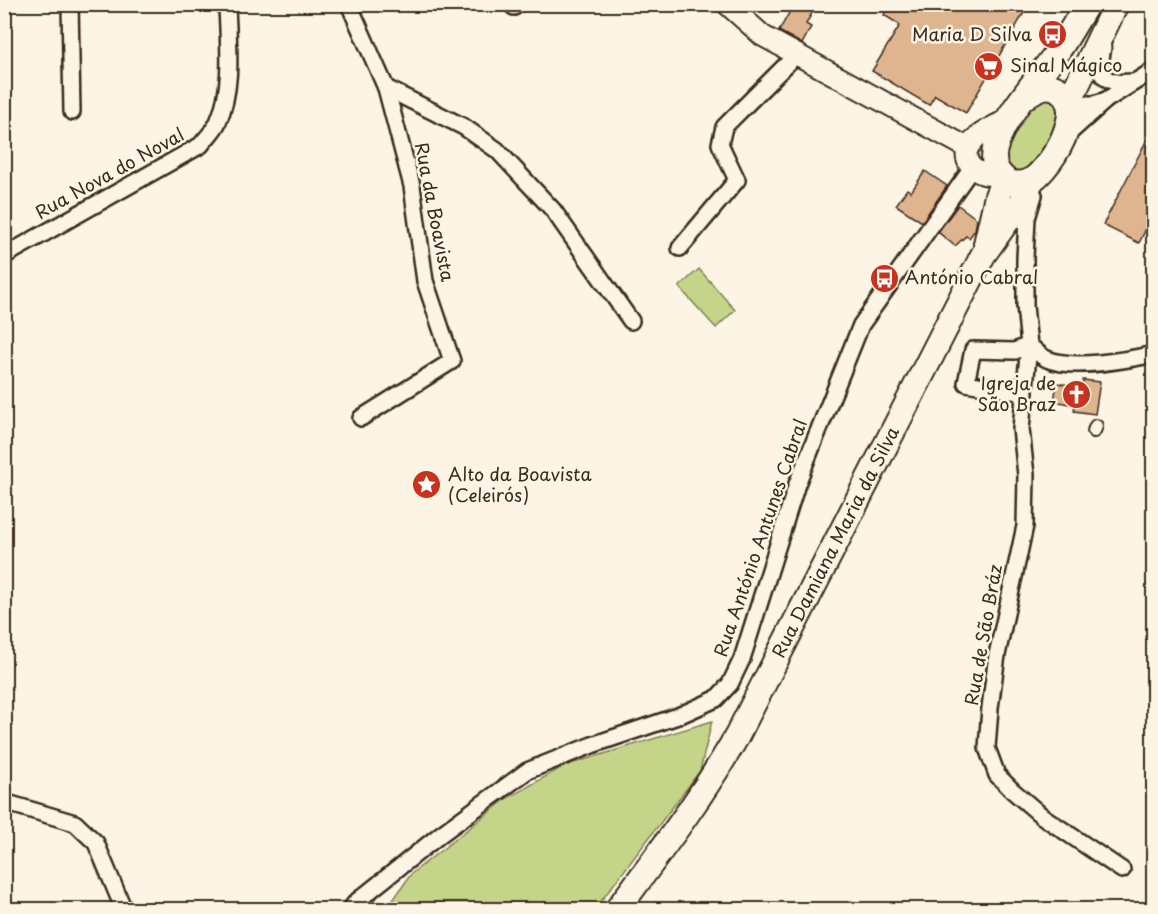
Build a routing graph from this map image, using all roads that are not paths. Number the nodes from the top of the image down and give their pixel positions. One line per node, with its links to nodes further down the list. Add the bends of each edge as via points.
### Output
1 (70, 4): 15 (street)
2 (227, 4): 24 (street, Rua Nova do Noval, via 229,74 225,99 217,123 201,146)
3 (727, 4): 8 (street, via 764,36)
4 (1086, 4): 12 (main road, Rua Damiana Maria da Silva)
5 (1116, 4): 7 (main road, Rua Damiana Maria da Silva)
6 (354, 7): 11 (street, Rua da Boavista)
7 (1102, 35): 10 (street, via 1100,70 1105,78 1114,83); 14 (main road, Rua Damiana Maria da Silva)
8 (796, 55): 18 (street); 22 (street, via 724,127 720,144 737,180)
9 (1154, 70): 10 (street)
10 (1136, 82): 13 (street)
11 (386, 88): 26 (street, via 464,127 497,150 553,210); 30 (street, Rua da Boavista, via 412,186 425,281 452,361)
12 (1023, 98): 14 (main road, via 1052,87 1063,93); 16 (main road, Rua Damiana Maria da Silva)
13 (1106, 100): 14 (street, via 1094,104); 17 (street)
14 (1069, 103): 17 (main road, Rua Damiana Maria da Silva, via 1070,117)
15 (72, 112)
16 (1006, 120): 18 (street, via 980,135); 20 (main road, Rua Damiana Maria da Silva, via 994,155)
17 (1063, 139): 19 (main road, Rua Damiana Maria da Silva)
18 (968, 148): 20 (street, via 967,161)
19 (1036, 176): 20 (main road, via 1019,184); 21 (main road, Rua Damiana Maria da Silva); 25 (street, Rua de São Bráz, via 1026,218)
20 (991, 179): 21 (street); 23 (main road, Rua Damiana Maria da Silva); 34 (street, Rua António Antunes Cabral, via 861,325 797,484 742,659 730,684 716,699 678,716 527,771 441,834)
21 (1004, 227): 23 (main road, Rua Damiana Maria da Silva); 25 (street)
22 (680, 248)
23 (983, 255): 35 (main road, Rua Damiana Maria da Silva, via 737,736 680,824)
24 (4, 256)
25 (1025, 258): 27 (street, Rua de São Bráz)
26 (631, 321)
27 (1029, 345): 28 (street, via 1049,360 1066,362 1095,364); 29 (street, Rua de São Bráz); 29 (street, via 1016,351 973,350 966,383)
28 (1154, 354)
29 (1025, 393): 32 (street, Rua de São Bráz, via 1021,429 1026,475 1025,526 997,655 987,748 997,775 1012,791)
30 (361, 418)
31 (4, 802): 33 (street, via 75,823 96,843)
32 (1122, 870)
33 (124, 909)
34 (350, 909)
35 (617, 909)

